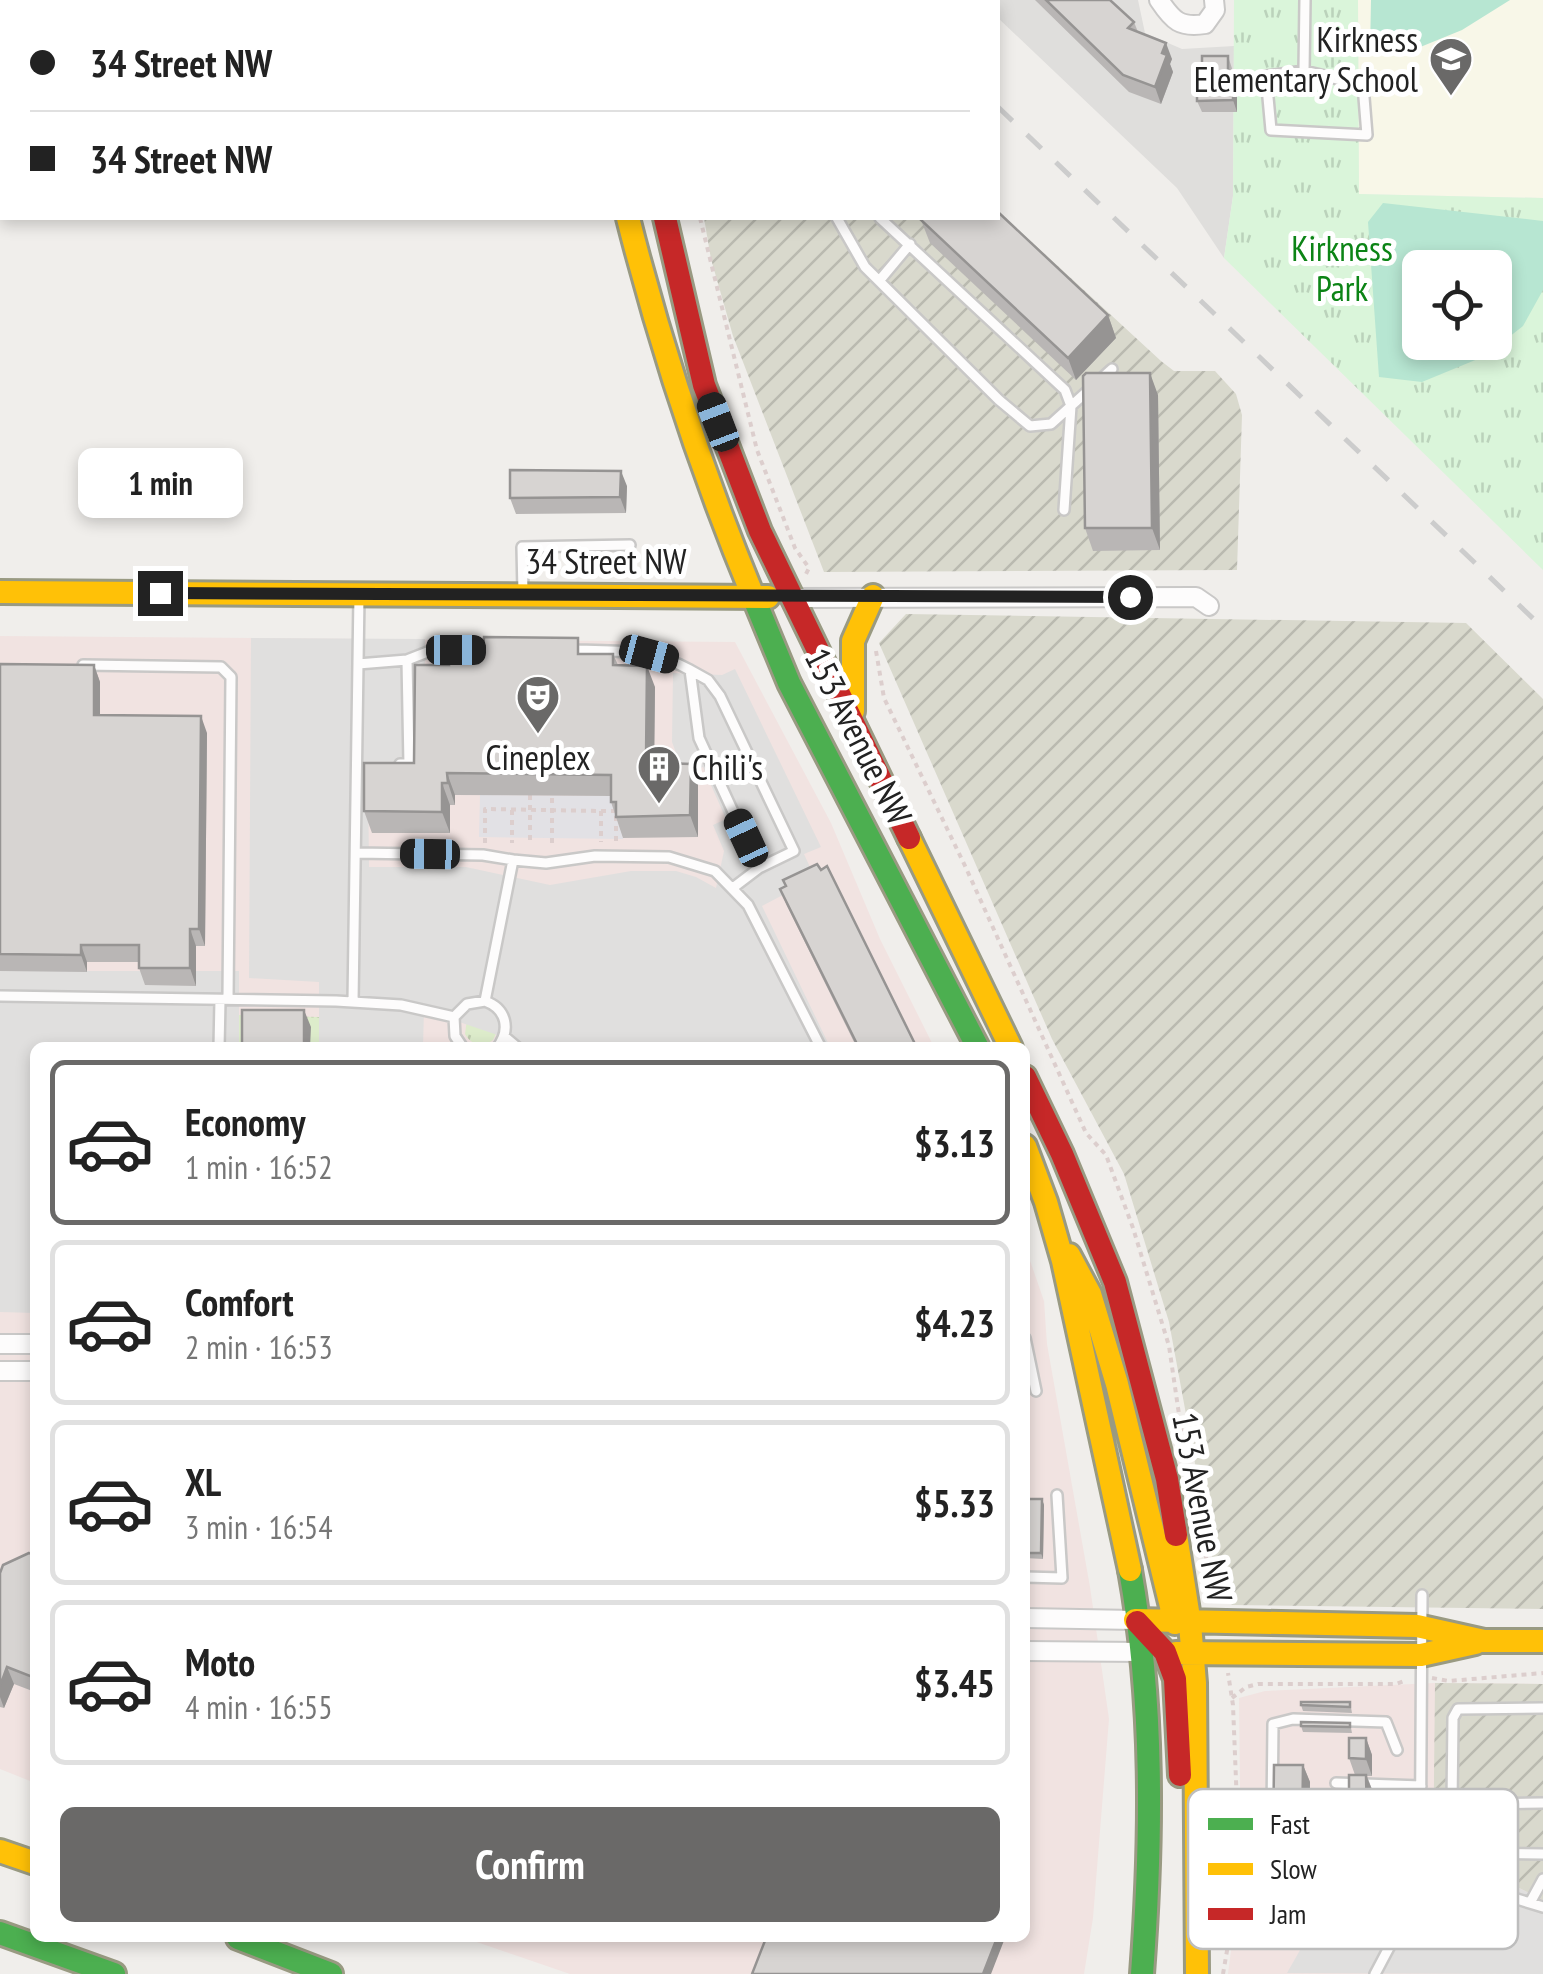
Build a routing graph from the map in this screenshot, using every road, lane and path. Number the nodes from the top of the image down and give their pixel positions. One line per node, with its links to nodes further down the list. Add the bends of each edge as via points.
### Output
1 (1159, 0): 2 (street, via 1188,27 1206,24)
2 (1214, 0)
3 (1305, 0): 4 (lane)
4 (1304, 71): 4 (lane, via 1266,76 1271,130 1367,135 1363,84)
5 (629, 220): 21 (main road, 153 Avenue NW, via 683,413)
6 (665, 220): 16 (main road, 153 Avenue NW, via 704,385 760,531)
7 (700, 220): 16 (path, via 758,450 809,568)
8 (838, 220): 11 (lane)
9 (882, 220): 10 (lane)
10 (910, 244): 11 (lane); 13 (lane, via 1066,390)
11 (879, 281): 13 (lane, via 1030,426 1051,424)
12 (1112, 368): 13 (lane)
13 (1071, 406): 14 (lane)
14 (1064, 510)
15 (630, 545): 19 (lane, via 522,547)
16 (799, 588): 20 (street, 34 Street NW); 21 (main road, 34 Street NW); 30 (main road, 153 Avenue NW)
17 (0, 592): 18 (main road, 34 Street NW)
18 (359, 594): 19 (main road, 34 Street NW); 27 (lane)
19 (523, 596): 21 (main road, 34 Street NW)
20 (874, 596): 22 (street, 34 Street NW, via 1196,597); 30 (main road, via 853,642)
21 (754, 597): 61 (main road, 153 Avenue NW, via 790,683)
22 (1209, 606)
23 (870, 644): 78 (path, via 884,698 1086,1133 1106,1155 1133,1228 1174,1369 1214,1598)
24 (496, 650): 26 (lane, via 430,651)
25 (556, 650): 29 (lane, via 649,654)
26 (407, 660): 27 (lane); 33 (lane, via 409,764)
27 (358, 664): 31 (lane)
28 (74, 665): 51 (lane, via 221,666 231,677)
29 (690, 670): 48 (lane, via 699,738); 48 (lane, via 720,696 794,850)
30 (854, 726): 62 (main road, 153 Avenue NW)
31 (357, 763): 32 (lane); 46 (lane)
32 (374, 764)
33 (392, 764)
34 (530, 795): 37 (path)
35 (552, 796): 38 (path)
36 (512, 810): 37 (path); 40 (path, via 485,809); 41 (path)
37 (530, 810): 38 (path); 42 (path)
38 (552, 810): 39 (path); 43 (path)
39 (601, 811): 44 (path); 45 (path, via 618,814)
40 (485, 843)
41 (512, 843)
42 (530, 843)
43 (552, 843)
44 (601, 844)
45 (616, 844)
46 (356, 853): 47 (lane); 53 (lane)
47 (513, 860): 49 (lane, via 669,857 700,864); 52 (lane)
48 (759, 868): 49 (lane)
49 (734, 887): 60 (lane)
50 (0, 996): 51 (lane)
51 (224, 1000): 53 (lane); 56 (lane)
52 (485, 1001): 54 (lane, via 467,1004); 55 (lane, via 500,1010)
53 (353, 1002): 54 (lane)
54 (454, 1017): 57 (lane)
55 (505, 1036): 58 (lane); 59 (lane)
56 (220, 1042)
57 (459, 1042)
58 (501, 1042)
59 (512, 1042)
60 (817, 1042)
61 (975, 1042)
62 (1008, 1042)
63 (1030, 1087): 65 (main road, 153 Avenue NW)
64 (1030, 1116): 65 (lane)
65 (1062, 1154): 78 (main road, 153 Avenue NW, via 1115,1282 1166,1479)
66 (1030, 1163): 67 (main road)
67 (1049, 1217): 78 (main road, via 1090,1294); 79 (main road, via 1110,1474)
68 (0, 1344): 69 (street)
69 (30, 1344)
70 (1030, 1362): 73 (lane)
71 (0, 1370): 72 (street)
72 (30, 1371)
73 (1036, 1391)
74 (1058, 1495): 75 (lane, via 1062,1578)
75 (1030, 1577)
76 (1422, 1595): 80 (lane)
77 (1030, 1618): 79 (street)
78 (1190, 1619): 79 (main road); 80 (main road); 85 (main road, 153 Avenue NW)
79 (1136, 1620): 84 (main road)
80 (1421, 1628): 82 (main road); 86 (lane)
81 (1543, 1640): 82 (main road)
82 (1484, 1641): 86 (main road)
83 (1030, 1651): 84 (street)
84 (1153, 1652): 85 (main road); 111 (main road, via 1175,1679); 118 (main road)
85 (1192, 1654): 86 (main road); 96 (main road, 153 Avenue NW)
86 (1421, 1655): 95 (lane)
87 (1543, 1673): 88 (path)
88 (1443, 1678)
89 (1400, 1680): 91 (path, via 1258,1684)
90 (1231, 1682): 91 (path)
91 (1232, 1698): 97 (path)
92 (1543, 1708): 100 (lane, via 1458,1710)
93 (1397, 1750): 98 (lane, via 1386,1722 1273,1724)
94 (1336, 1783): 95 (lane)
95 (1421, 1786): 99 (lane)
96 (1195, 1789)
97 (1236, 1789)
98 (1272, 1789)
99 (1421, 1789)
100 (1452, 1789)
101 (1543, 1802): 102 (lane)
102 (1518, 1803)
103 (0, 1851): 106 (main road)
104 (1518, 1854): 105 (lane)
105 (1543, 1854)
106 (30, 1861)
107 (1543, 1878): 109 (lane)
108 (1518, 1898): 109 (lane)
109 (1531, 1901): 110 (lane)
110 (1543, 1907)
111 (1188, 1932)
112 (0, 1933): 116 (main road)
113 (248, 1942): 117 (main road)
114 (1228, 1949): 119 (path)
115 (1388, 1949): 120 (lane)
116 (114, 1974)
117 (331, 1974)
118 (1142, 1974)
119 (1224, 1974)
120 (1375, 1974)

